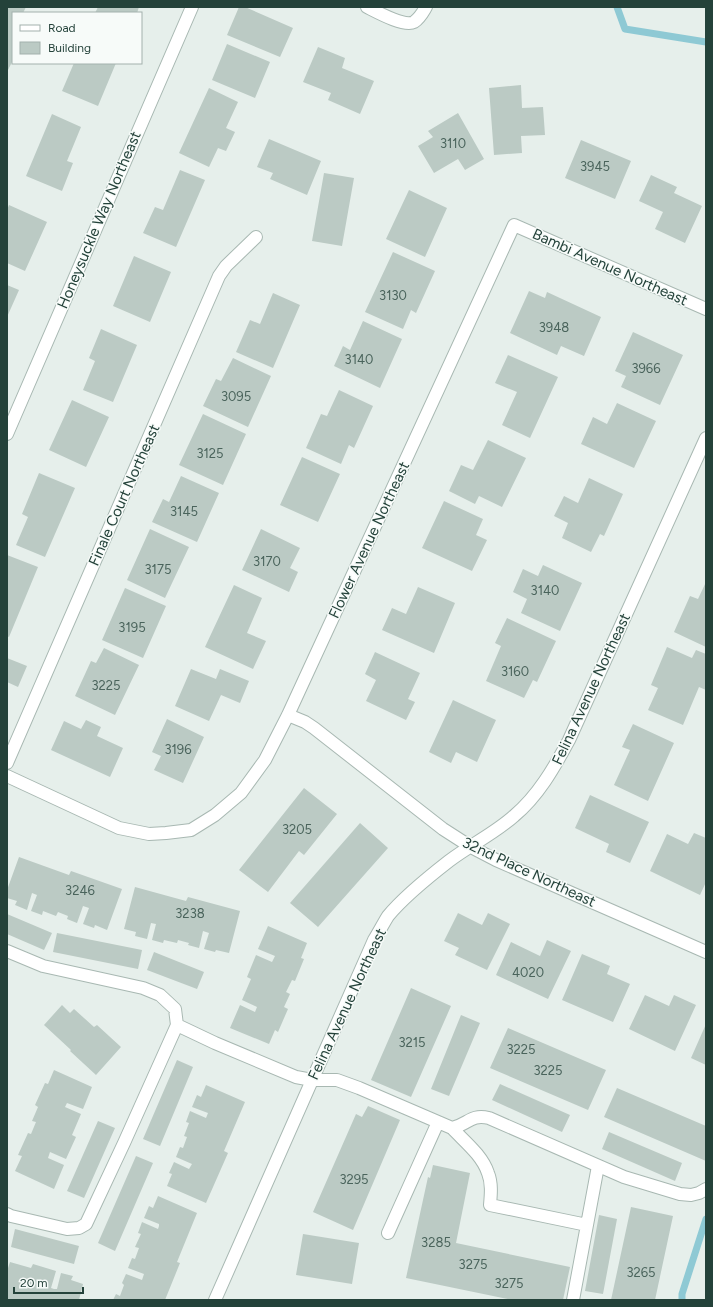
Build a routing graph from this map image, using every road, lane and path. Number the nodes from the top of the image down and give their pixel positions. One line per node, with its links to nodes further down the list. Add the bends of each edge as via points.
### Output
1 (192, 7): 7 (street, Honeysuckle Way Northeast)
2 (367, 7): 3 (street, via 405,22 413,22)
3 (426, 7)
4 (514, 225): 6 (street, Bambi Avenue Northeast); 9 (street, Flower Avenue Northeast)
5 (256, 237): 10 (street, Finale Court Northeast, via 219,276)
6 (706, 309)
7 (7, 434)
8 (706, 438): 12 (street, Felina Avenue Northeast, via 557,763 541,788 515,816)
9 (288, 715): 11 (street, Flower Avenue Northeast, via 265,760 241,794 191,830 149,834 119,828); 12 (street, 32nd Place Northeast, via 314,728 443,829)
10 (7, 763)
11 (7, 776)
12 (471, 847): 14 (street, 32nd Place Northeast); 16 (street, Felina Avenue Northeast, via 434,873 389,916 374,940)
13 (7, 951): 15 (street, via 43,966 143,988 160,995 175,1009)
14 (706, 952)
15 (177, 1025): 16 (street, via 296,1077); 21 (street, via 86,1224 79,1228 67,1229)
16 (312, 1080): 17 (street, via 337,1080); 24 (street, Felina Avenue Northeast)
17 (438, 1122): 18 (street); 23 (street)
18 (452, 1128): 19 (street, via 463,1125 475,1117 489,1118); 22 (street, via 481,1159 488,1173 490,1204)
19 (598, 1166): 20 (street, via 624,1177 680,1194 691,1195); 22 (street)
20 (706, 1189)
21 (7, 1214)
22 (587, 1225): 25 (street)
23 (388, 1233)
24 (215, 1300)
25 (573, 1300)

